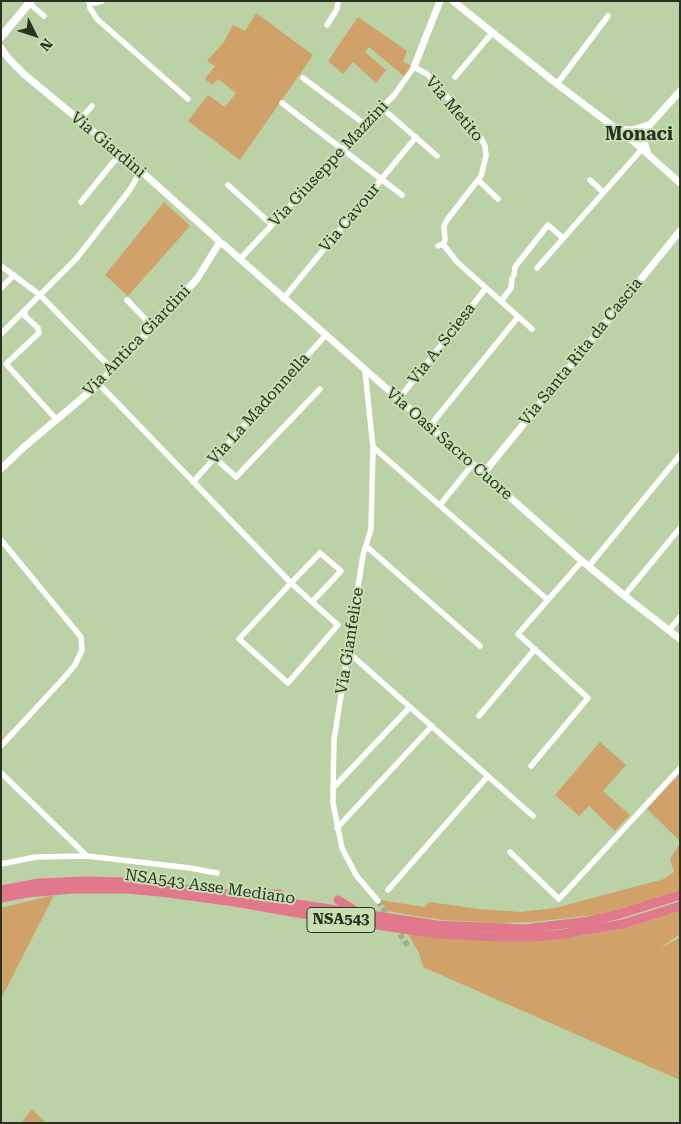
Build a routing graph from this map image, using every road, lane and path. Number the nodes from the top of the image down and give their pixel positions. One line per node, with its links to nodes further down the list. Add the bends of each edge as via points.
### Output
1 (90, 1): 2 (street); 18 (street, via 90,8 97,19)
2 (102, 1)
3 (338, 1): 9 (street)
4 (440, 1): 13 (street, Via Metito)
5 (453, 1): 11 (street)
6 (30, 2): 7 (street); 10 (main road)
7 (44, 16)
8 (608, 16): 16 (street)
9 (327, 25)
10 (3, 32)
11 (492, 32): 14 (street); 16 (street)
12 (1, 48): 22 (street, Via Giardini, via 25,75)
13 (414, 67): 21 (street, Via Giuseppe Mazzini); 35 (street, Via Metito, via 427,74 481,138 486,156 482,176)
14 (455, 77)
15 (302, 78): 23 (street)
16 (557, 84): 24 (street)
17 (680, 92): 25 (street)
18 (188, 99)
19 (282, 103): 28 (street)
20 (92, 106): 22 (street)
21 (382, 108): 23 (street, Via Giuseppe Mazzini); 26 (street)
22 (79, 121): 30 (street, Via Giardini)
23 (366, 126): 28 (street, Via Giuseppe Mazzini)
24 (616, 128): 25 (street); 27 (street)
25 (645, 129): 27 (street, via 639,140); 32 (street)
26 (416, 137): 31 (street); 34 (street, Via Cavour)
27 (634, 142): 29 (street)
28 (344, 149): 34 (street); 43 (street, Via Giuseppe Mazzini)
29 (642, 149): 32 (street); 39 (street)
30 (119, 155): 33 (street, Via Giardini); 42 (street)
31 (437, 156)
32 (649, 156): 37 (street)
33 (140, 171): 46 (street, Via Giardini); 53 (street, via 130,191 97,233)
34 (383, 178): 40 (street); 54 (street, Via Cavour)
35 (478, 180): 41 (street); 52 (street, Via Metito, via 446,220 440,245)
36 (590, 180): 39 (street)
37 (680, 183)
38 (228, 185): 43 (street)
39 (603, 192): 45 (street)
40 (402, 195)
41 (498, 199)
42 (81, 202)
43 (272, 225): 47 (street, Via Giuseppe Mazzini)
44 (680, 231): 75 (street, Via Santa Rita da Cascia)
45 (563, 238): 49 (street); 56 (street, via 548,225 515,267 511,288)
46 (220, 243): 47 (street, Via Oasi Sacro Cuore); 59 (street, Via Antica Giardini, via 197,279)
47 (240, 259): 54 (street, Via Oasi Sacro Cuore)
48 (1, 266): 50 (street)
49 (537, 268)
50 (14, 275): 51 (street); 53 (street)
51 (1, 288)
52 (486, 288): 56 (street, Via Metito); 67 (street, Via A. Sciesa)
53 (40, 295): 57 (street); 63 (street)
54 (283, 299): 62 (street, Via Oasi Sacro Cuore)
55 (127, 300): 59 (street)
56 (501, 301): 58 (street, Via Metito)
57 (25, 310): 61 (street); 68 (street, via 39,334 6,364)
58 (518, 317): 60 (street, Via Metito); 69 (street)
59 (153, 327): 63 (street, Via Antica Giardini)
60 (532, 329)
61 (1, 334)
62 (326, 336): 64 (street, Via Oasi Sacro Cuore); 72 (street, Via La Madonnella)
63 (113, 370): 65 (street, Via Antica Giardini)
64 (365, 371): 67 (street, Via Oasi Sacro Cuore); 70 (street, Via Gianfelice)
65 (99, 384): 68 (street, Via Antica Giardini); 76 (street)
66 (320, 389): 72 (street, via 236,477)
67 (398, 400): 69 (street, Via Oasi Sacro Cuore)
68 (56, 420): 74 (street, Via Antica Giardini)
69 (429, 427): 73 (street, Via Oasi Sacro Cuore)
70 (373, 446): 77 (street); 80 (street, Via Gianfelice, via 370,529)
71 (680, 455): 82 (street)
72 (215, 458): 76 (street, Via La Madonnella)
73 (472, 465): 75 (street, Via Oasi Sacro Cuore); 77 (street)
74 (1, 469)
75 (482, 474): 81 (street, Via Oasi Sacro Cuore)
76 (193, 482): 83 (street)
77 (440, 505): 85 (street)
78 (680, 528): 84 (street)
79 (1, 540): 96 (street, via 81,637 82,650 64,679)
80 (366, 546): 90 (street); 92 (street, Via Gianfelice)
81 (582, 561): 82 (street, Via Oasi Sacro Cuore); 85 (street)
82 (589, 566): 84 (street, Via Oasi Sacro Cuore)
83 (290, 583): 86 (street); 86 (street, via 320,553 341,571); 86 (street, via 239,639 288,683 338,625)
84 (624, 596): 88 (street, Via Oasi Sacro Cuore)
85 (548, 600): 91 (street, via 518,634)
86 (312, 602)
87 (680, 617): 88 (street)
88 (669, 630): 89 (street, Via Oasi Sacro Cuore)
89 (680, 638)
90 (480, 646)
91 (535, 649): 94 (street); 97 (street, via 588,698)
92 (349, 652): 93 (street); 101 (street, Via Gianfelice, via 334,740)
93 (410, 708): 95 (street); 101 (street)
94 (479, 716)
95 (432, 726): 100 (street); 103 (street)
96 (1, 746)
97 (531, 766)
98 (680, 768): 104 (street, via 559,899)
99 (1, 773): 105 (street)
100 (488, 776): 102 (street); 109 (street)
101 (333, 788): 103 (street, Via Gianfelice)
102 (533, 816)
103 (337, 828): 115 (street, Via Gianfelice, via 349,863)
104 (510, 852)
105 (87, 856): 106 (street, via 36,856); 107 (street)
106 (1, 864)
107 (217, 873)
108 (1, 890): 111 (highway, NSA543 Asse Mediano / NSA543, via 40,883 84,881 158,885)
109 (388, 890)
110 (279, 894): 111 (highway)
111 (237, 895): 117 (highway, NSA543 Asse Mediano / NSA543)
112 (679, 895): 117 (highway, NSA543 Asse Mediano / NSA543, via 589,921 526,928 437,925)
113 (1, 898): 116 (highway, NSA543 Asse Mediano / NSA543, via 73,889 135,890 235,902 436,934 498,937 563,934 623,924)
114 (338, 900): 117 (highway)
115 (378, 901)
116 (680, 906)
117 (360, 914)

